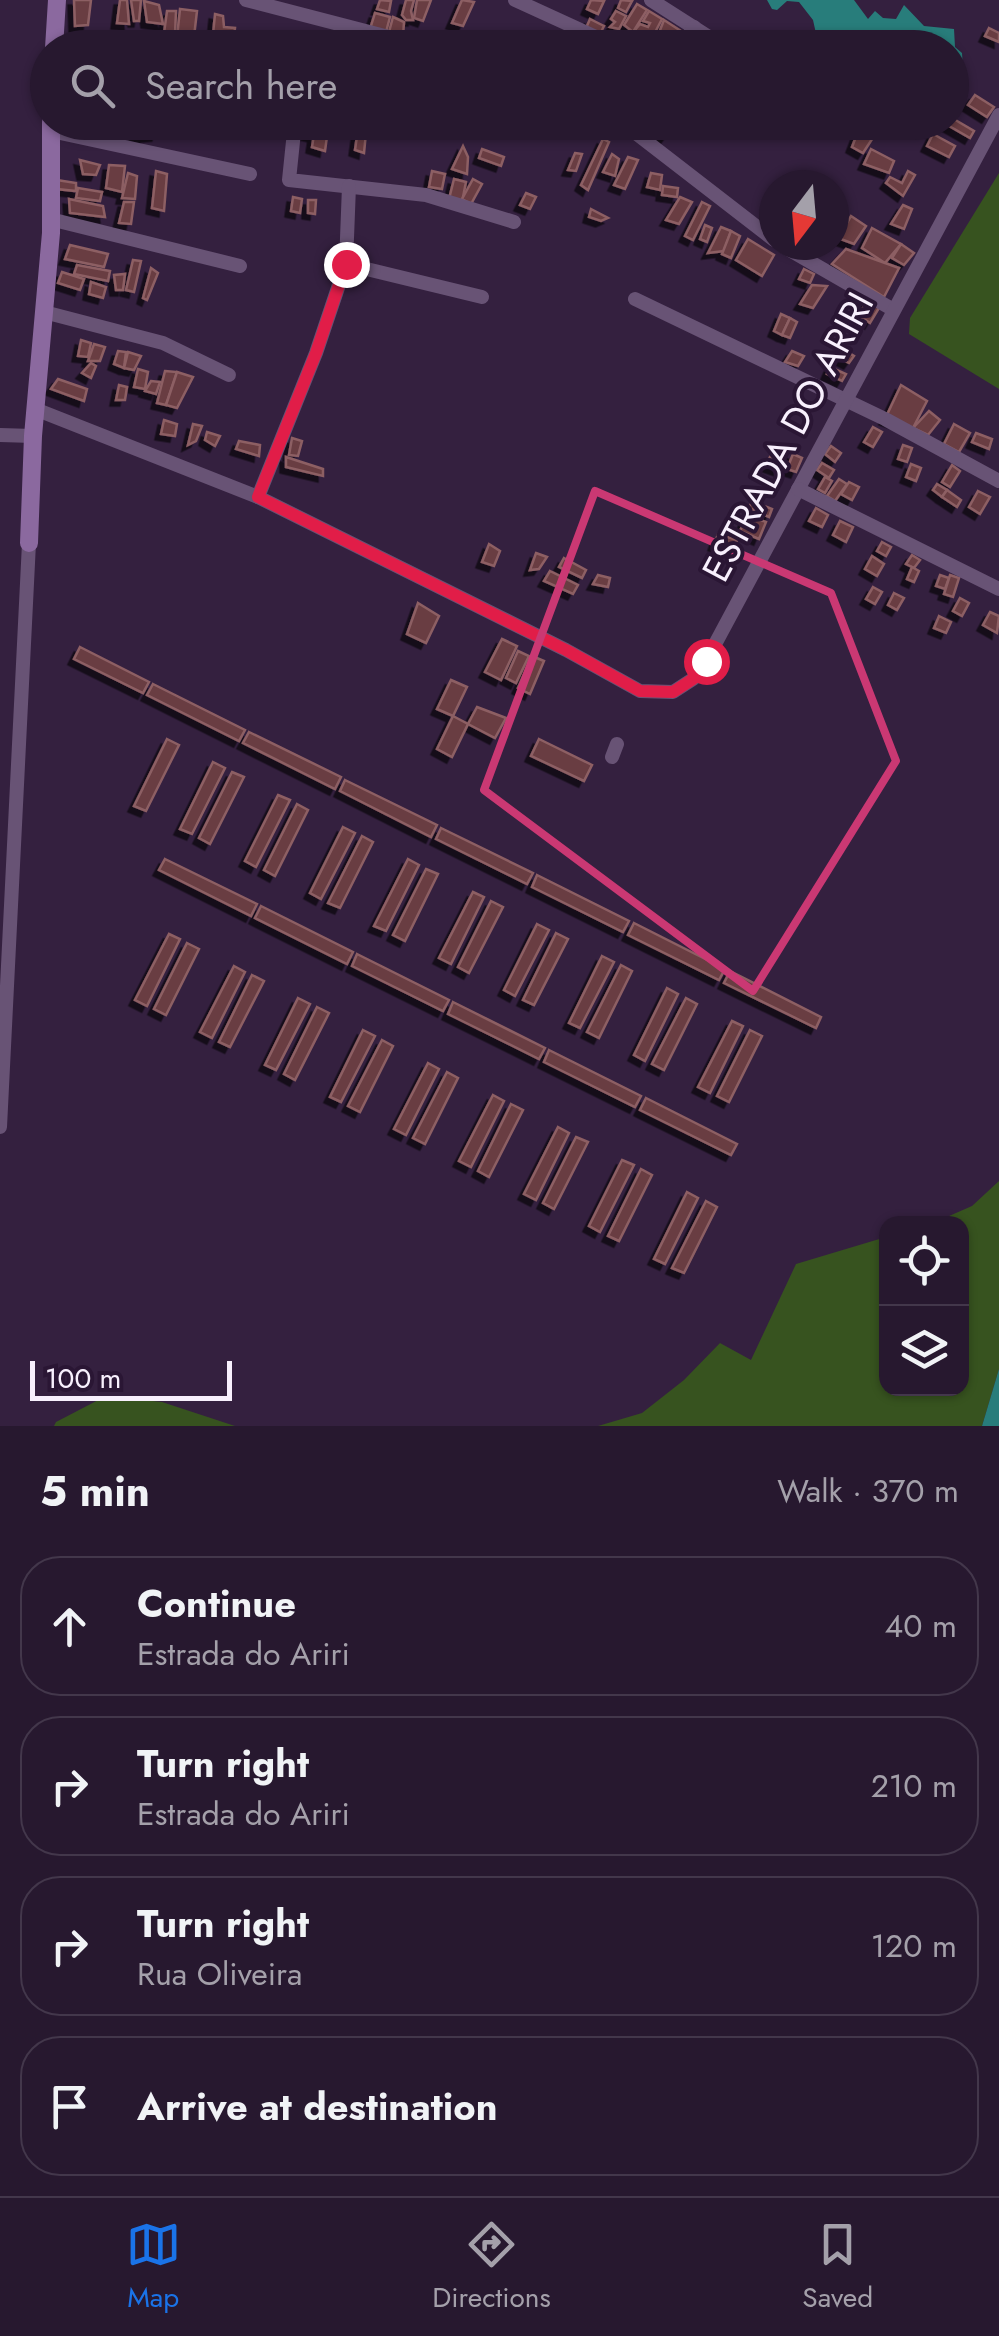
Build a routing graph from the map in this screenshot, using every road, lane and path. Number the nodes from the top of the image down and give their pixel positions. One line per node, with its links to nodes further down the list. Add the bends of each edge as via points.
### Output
1 (58, 0): 6 (main road)
2 (246, 0): 7 (street)
3 (515, 0): 8 (street)
4 (651, 0): 5 (street)
5 (694, 28): 9 (street)
6 (56, 30)
7 (362, 30)
8 (581, 30)
9 (697, 30)
10 (999, 115): 25 (street, ESTRADA DO ARIRI)
11 (51, 140): 17 (main road)
12 (106, 140): 15 (street)
13 (293, 140): 16 (street, via 290,180)
14 (646, 140): 19 (street)
15 (250, 174)
16 (349, 186): 18 (street, via 426,195); 21 (street)
17 (50, 219): 22 (street); 26 (main road)
18 (514, 222)
19 (759, 228)
20 (807, 260): 25 (street)
21 (346, 264): 23 (street); 34 (street)
22 (240, 266)
23 (482, 297)
24 (636, 298): 28 (street)
25 (892, 310): 28 (street, ESTRADA DO ARIRI)
26 (44, 312): 27 (street, via 163,343); 29 (main road)
27 (229, 374)
28 (847, 401): 32 (street); 33 (street, ESTRADA DO ARIRI)
29 (36, 408): 31 (main road); 34 (street, ESTRADA DO ARIRI)
30 (0, 435): 31 (street)
31 (33, 436): 35 (main road)
32 (999, 481)
33 (798, 490): 34 (street, ESTRADA DO ARIRI, via 706,661 682,687 658,694 632,687); 36 (street)
34 (258, 497)
35 (29, 544): 37 (street)
36 (999, 589)
37 (0, 1126)

